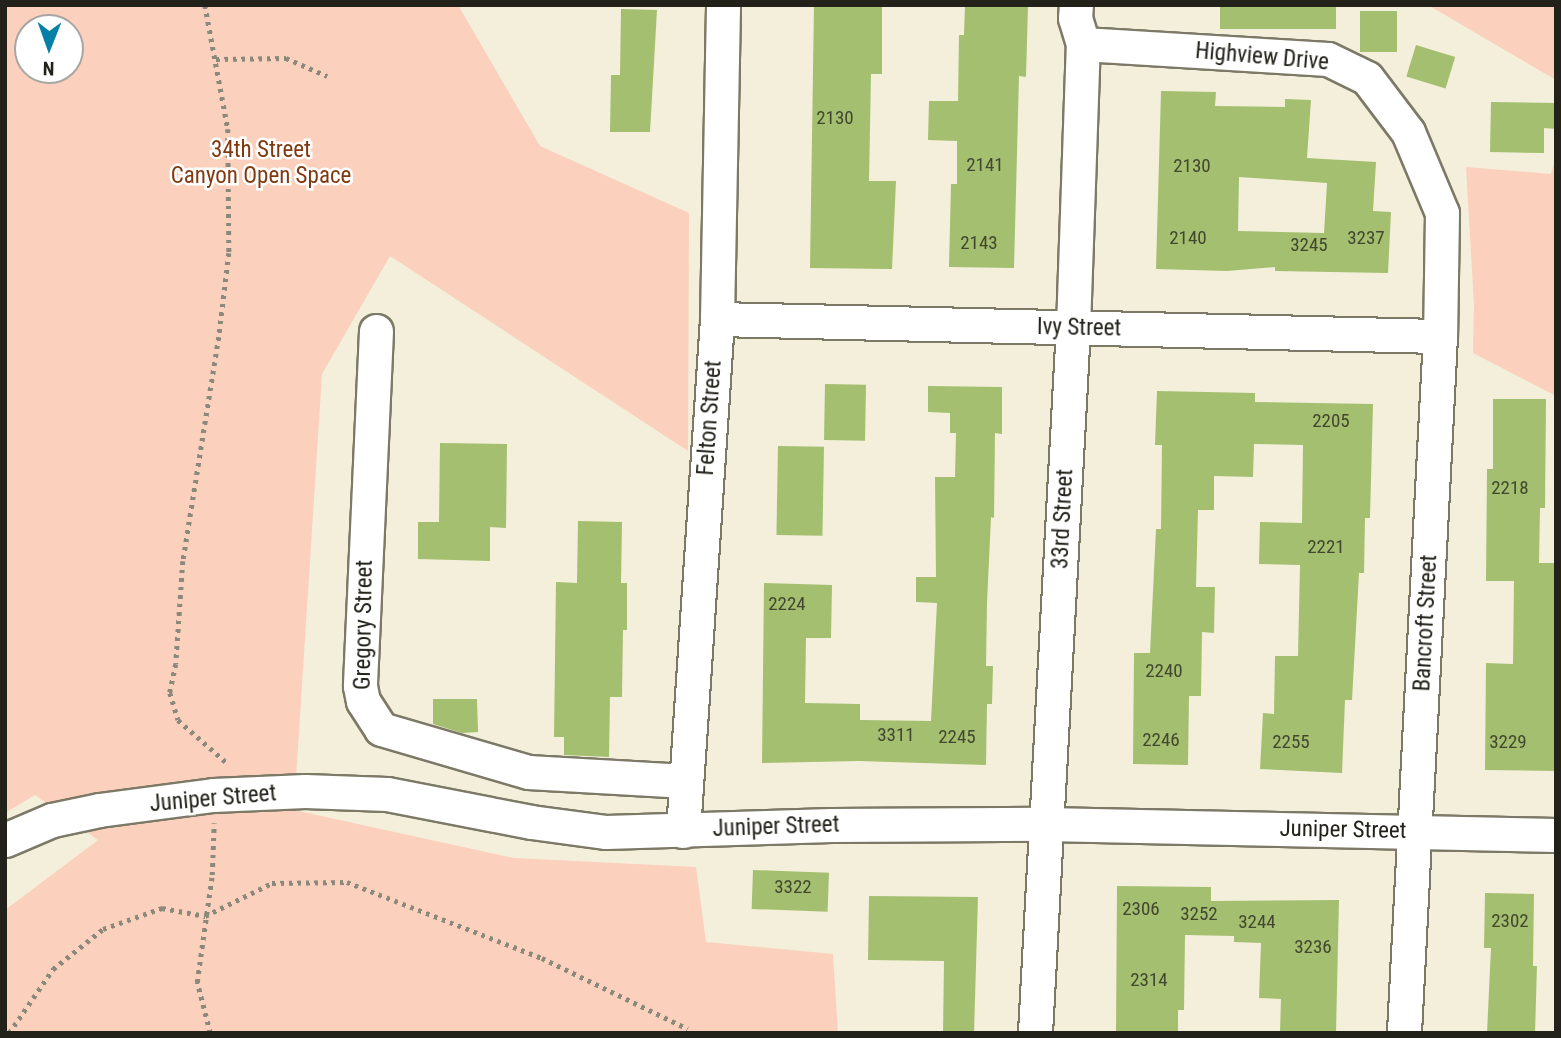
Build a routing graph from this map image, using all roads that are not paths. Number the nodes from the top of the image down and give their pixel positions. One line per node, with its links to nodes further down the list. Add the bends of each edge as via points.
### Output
1 (723, 5): 5 (street, Felton Street)
2 (1076, 5): 3 (street, 33rd Street)
3 (1083, 44): 4 (street, Highview Drive, via 1328,59 1367,78 1408,132); 6 (street, 33rd Street)
4 (1442, 213): 8 (street, Bancroft Street)
5 (717, 319): 6 (street, Ivy Street); 9 (street, Felton Street)
6 (1073, 327): 8 (street, Ivy Street); 10 (street, 33rd Street)
7 (376, 331): 9 (street, Gregory Street, via 360,686 363,701 381,729 528,772)
8 (1440, 336): 12 (street, Bancroft Street)
9 (686, 781): 11 (street, Felton Street)
10 (1047, 824): 11 (street, Juniper Street); 12 (street, Juniper Street); 15 (street, 33rd Street)
11 (683, 831): 14 (street, Juniper Street, via 606,832 387,794 305,791 225,794 76,815)
12 (1416, 831): 13 (street, Juniper Street); 16 (street, Bancroft Street)
13 (1556, 835)
14 (5, 839)
15 (1035, 1033)
16 (1404, 1033)

